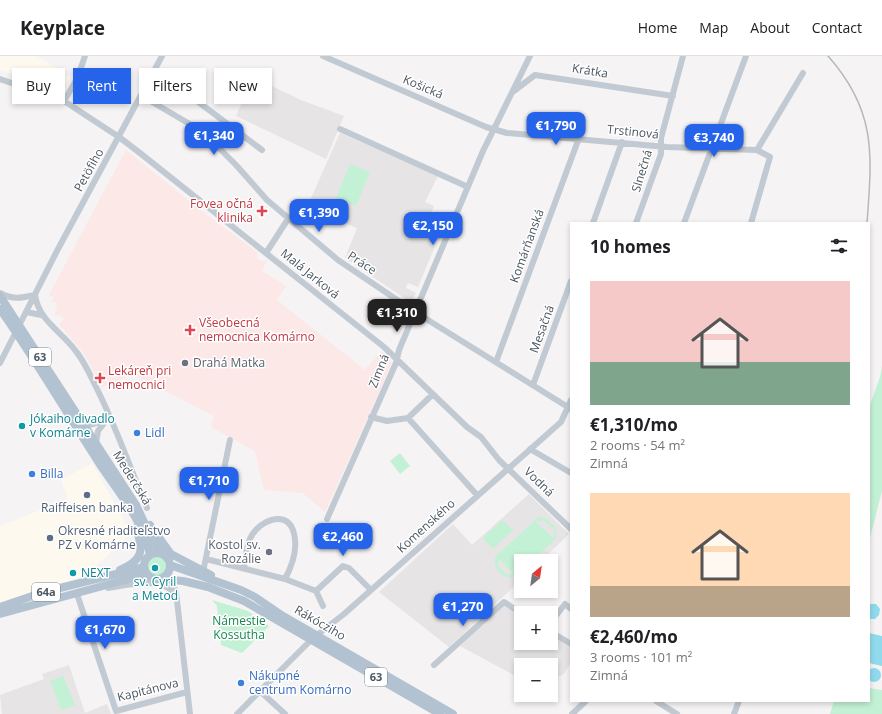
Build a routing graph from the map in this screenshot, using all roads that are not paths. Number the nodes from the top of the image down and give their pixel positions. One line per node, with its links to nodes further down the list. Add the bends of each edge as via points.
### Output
1 (85, 56): 13 (street, via 77,79)
2 (162, 56): 7 (street, Petöfiho)
3 (323, 56): 18 (street, Košická)
4 (530, 56): 11 (street, Zimná)
5 (683, 56): 12 (street, Slnečná)
6 (746, 56): 24 (street)
7 (156, 68)
8 (803, 73): 26 (street)
9 (0, 79): 10 (street, Malá Jarková)
10 (12, 83)
11 (510, 94): 12 (street, Krátka, via 535,75); 18 (street, Zimná)
12 (673, 96): 23 (street, Slnečná)
13 (65, 99)
14 (139, 101): 20 (street, Petöfiho)
15 (65, 102): 20 (street, Malá Jarková)
16 (156, 104): 28 (street, Práce, via 188,123 214,144)
17 (201, 104): 25 (street)
18 (494, 129): 21 (street, Trstinová, via 522,134); 27 (street, Zimná)
19 (340, 130): 27 (street)
20 (119, 137): 33 (street, Malá Jarková); 36 (street, Petöfiho)
21 (579, 138): 22 (street, Trstinová); 44 (street, Komárňanská)
22 (622, 142): 23 (street, Trstinová); 29 (street)
23 (660, 145): 24 (street, Trstinová); 30 (street, Slnečná, via 661,154)
24 (712, 149): 26 (street, Trstinová); 31 (street)
25 (262, 150)
26 (757, 150): 32 (street, Trstinová, via 770,157)
27 (468, 187): 40 (street, Zimná)
28 (288, 219): 33 (street); 40 (street, Práce, via 338,260)
29 (592, 222)
30 (636, 222)
31 (684, 222)
32 (751, 222)
33 (266, 253): 43 (street, Malá Jarková)
34 (570, 284): 46 (street, Mesačná)
35 (0, 293): 36 (street, via 18,299)
36 (35, 294): 39 (street, Petöfiho); 41 (street, Mederčská)
37 (0, 296): 42 (main road, Mederčská / 63)
38 (0, 309): 42 (main road, Mederčská / 63)
39 (26, 312): 41 (street); 42 (street, Petöfiho)
40 (415, 312): 43 (street, Zimná); 44 (street, Práce)
41 (41, 315): 51 (street, Mederčská, via 75,349 86,365)
42 (18, 329): 45 (street, Petöfiho); 52 (main road, Mederčská / 63); 59 (main road, Mederčská / 63)
43 (397, 359): 47 (street, Malá Jarková); 49 (street, Zimná)
44 (496, 362): 46 (street, Práce)
45 (0, 363)
46 (533, 385): 48 (street, Práce)
47 (432, 394): 50 (street); 56 (street, Malá Jarková, via 481,437)
48 (570, 408): 55 (street, Komenského, via 561,422)
49 (371, 417): 50 (street, via 387,421); 62 (street, Zimná)
50 (408, 418): 58 (street)
51 (108, 420): 52 (street, via 89,425); 54 (street, via 98,431); 61 (street, Mederčská)
52 (83, 422): 54 (main road, Mederčská / 63)
53 (230, 440): 66 (street)
54 (96, 443): 60 (main road, Mederčská / 63)
55 (530, 449): 56 (street, Komenského); 57 (street)
56 (508, 468): 58 (street, Komenského); 63 (street, Vodná)
57 (570, 472)
58 (477, 495): 77 (street, Komenského)
59 (123, 500): 65 (main road, Mederčská / 63, via 132,510 142,530); 72 (main road, via 139,537 139,558 132,565)
60 (136, 505): 64 (main road, Mederčská / 63); 70 (main road, 63, via 171,554)
61 (147, 508)
62 (327, 519)
63 (570, 528)
64 (162, 554): 65 (main road); 67 (main road, 63)
65 (150, 555): 69 (main road, via 145,560)
66 (206, 559): 68 (street); 70 (street)
67 (170, 565): 71 (main road, via 168,573); 76 (main road, Rákócziho / 63)
68 (244, 568): 74 (street); 74 (street, via 249,540 258,526 273,519 283,520 292,527 295,543 293,564)
69 (146, 571): 71 (main road, 63, via 154,579); 72 (main road, 64a); 75 (main road, 64a)
70 (203, 572): 76 (main road, 63)
71 (161, 578): 73 (main road, Rákócziho / 63)
72 (92, 580): 82 (main road, 64a, via 44,592)
73 (171, 580): 80 (street, via 176,588); 88 (main road, Rákócziho / 63, via 208,587 244,601)
74 (285, 580): 78 (street)
75 (92, 590): 79 (main road, 64a); 80 (street, via 144,583 168,586)
76 (241, 590): 88 (main road, Rákócziho / 63)
77 (371, 590): 78 (street, via 350,568 343,566); 88 (street, Komenského)
78 (316, 591): 81 (street)
79 (77, 594): 86 (main road, 64a); 92 (street, Kapitánova, via 116,711)
80 (176, 598): 92 (street)
81 (324, 606)
82 (0, 607)
83 (514, 608): 90 (street, via 504,602)
84 (570, 608): 85 (street, via 564,604)
85 (558, 612)
86 (0, 614)
87 (558, 636): 89 (street)
88 (314, 638): 91 (street); 99 (main road, Rákócziho / 63); 100 (main road, Rákócziho / 63)
89 (570, 643)
90 (434, 665)
91 (260, 691): 97 (street); 98 (street)
92 (187, 692): 96 (street)
93 (585, 702): 101 (street)
94 (658, 702): 102 (street)
95 (739, 702): 103 (street)
96 (190, 714)
97 (237, 714)
98 (285, 714)
99 (440, 714)
100 (453, 714)
101 (572, 714)
102 (677, 714)
103 (734, 714)

